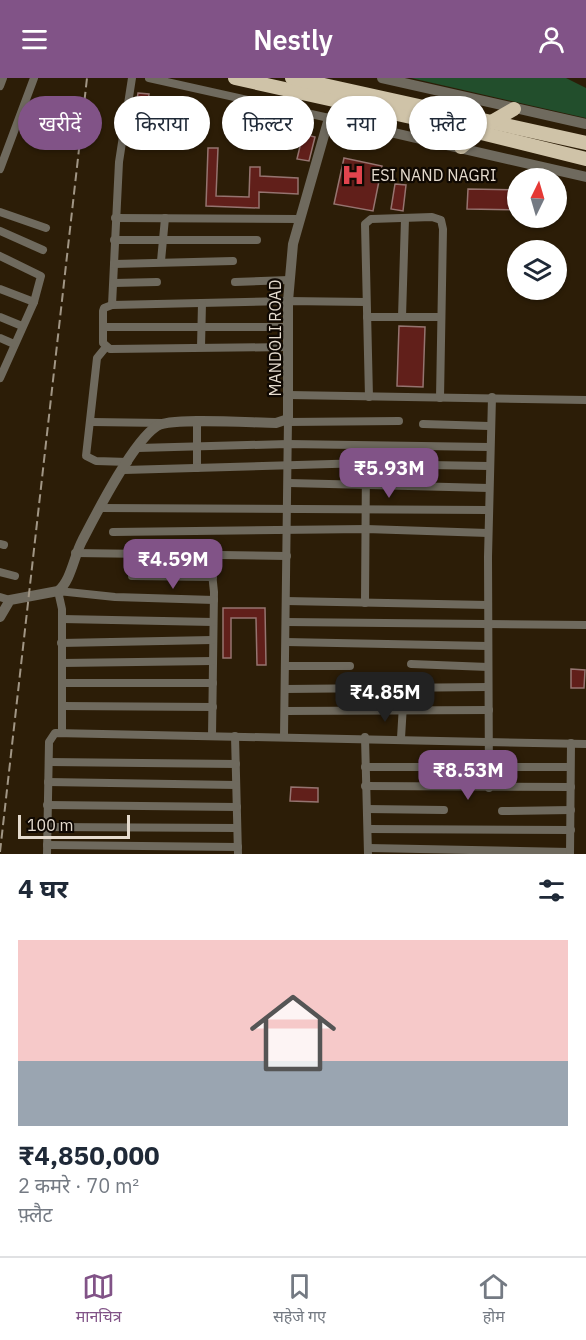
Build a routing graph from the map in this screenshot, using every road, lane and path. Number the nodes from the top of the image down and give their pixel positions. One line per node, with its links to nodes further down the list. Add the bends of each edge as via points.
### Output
1 (3, 78): 9 (street)
2 (34, 78): 20 (street)
3 (132, 78): 23 (street, via 119,162)
4 (149, 78): 11 (street)
5 (235, 78): 12 (highway)
6 (292, 78): 13 (highway)
7 (382, 78): 8 (street)
8 (405, 80): 10 (street)
9 (0, 86)
10 (514, 110): 13 (highway); 14 (street)
11 (326, 117)
12 (409, 117)
13 (494, 121): 17 (highway)
14 (586, 125): 17 (street)
15 (326, 128): 25 (street, MANDOLI ROAD)
16 (487, 134): 19 (highway)
17 (581, 142)
18 (474, 150): 21 (street)
19 (586, 159)
20 (0, 169)
21 (586, 177)
22 (0, 212): 27 (street)
23 (116, 218): 24 (street); 29 (street)
24 (165, 218): 25 (street); 30 (street)
25 (299, 219): 37 (street, MANDOLI ROAD)
26 (405, 219): 44 (street, via 367,220); 47 (street); 50 (street, via 441,220)
27 (46, 228)
28 (0, 231): 32 (street)
29 (114, 240): 30 (street); 36 (street)
30 (162, 240): 31 (street); 34 (street)
31 (257, 240)
32 (43, 250)
33 (0, 256): 43 (street, via 41,276)
34 (161, 261): 35 (street); 36 (street)
35 (233, 261)
36 (114, 264): 40 (street)
37 (289, 280): 39 (street); 42 (street, MANDOLI ROAD)
38 (158, 282): 40 (street)
39 (235, 282)
40 (114, 284): 46 (street)
41 (0, 289): 43 (street)
42 (288, 301): 44 (street); 45 (street); 54 (street, MANDOLI ROAD)
43 (34, 302): 52 (street)
44 (366, 302): 49 (street)
45 (201, 303): 46 (street); 51 (street)
46 (112, 305): 53 (street, via 104,308)
47 (402, 316): 49 (street); 50 (street)
48 (0, 317): 52 (street)
49 (367, 317): 63 (street)
50 (441, 317): 65 (street)
51 (202, 325): 53 (street); 54 (street); 58 (street)
52 (22, 327): 56 (street)
53 (103, 327): 57 (street)
54 (288, 327): 59 (street, MANDOLI ROAD)
55 (0, 338): 56 (street)
56 (14, 345): 60 (street)
57 (105, 347): 58 (street); 69 (street, via 97,358)
58 (201, 347): 59 (street)
59 (288, 347): 62 (street, MANDOLI ROAD)
60 (2, 366): 61 (street)
61 (0, 378)
62 (289, 395): 63 (street); 67 (street, MANDOLI ROAD)
63 (369, 397): 65 (street)
64 (492, 397): 65 (street); 66 (street); 73 (street)
65 (440, 398)
66 (586, 400)
67 (288, 421): 68 (street); 70 (street, MANDOLI ROAD); 74 (street)
68 (399, 421)
69 (92, 422): 71 (street); 80 (street, via 86,449 89,459)
70 (198, 422): 71 (street, MANDOLI ROAD); 77 (street)
71 (164, 423): 76 (street, via 157,425)
72 (423, 424): 73 (street)
73 (489, 426): 75 (street)
74 (288, 444): 75 (street); 77 (street); 78 (street)
75 (489, 447): 81 (street)
76 (138, 448): 77 (street); 80 (street)
77 (197, 448): 82 (street)
78 (289, 463): 82 (street); 83 (street); 84 (street, via 366,463)
79 (428, 465): 81 (street)
80 (126, 466): 82 (street); 86 (street)
81 (489, 466): 85 (street)
82 (197, 468)
83 (289, 483): 84 (street); 88 (street)
84 (367, 485): 85 (street); 87 (street)
85 (489, 488): 89 (street)
86 (100, 508): 88 (street); 94 (street)
87 (367, 508): 88 (street); 89 (street); 91 (street)
88 (288, 510): 90 (street)
89 (489, 510): 93 (street)
90 (287, 529): 91 (street); 92 (street); 96 (street)
91 (366, 529): 93 (street); 105 (street)
92 (113, 532)
93 (488, 533): 106 (street)
94 (75, 553): 95 (street); 101 (street, via 63,586)
95 (210, 554): 96 (street); 100 (street)
96 (286, 556): 104 (street)
97 (0, 572): 98 (street)
98 (15, 576)
99 (132, 576): 100 (street)
100 (213, 577): 103 (street)
101 (55, 591): 102 (street); 103 (street); 108 (street)
102 (5, 598): 107 (street)
103 (214, 600): 109 (street)
104 (286, 601): 105 (street); 110 (street)
105 (365, 603): 106 (street)
106 (488, 605): 111 (street)
107 (0, 617)
108 (62, 619): 109 (street); 115 (street)
109 (213, 622): 113 (street)
110 (286, 622): 111 (street); 114 (street)
111 (488, 624): 112 (street); 116 (street)
112 (586, 626)
113 (213, 640): 115 (street); 117 (street)
114 (285, 642): 116 (street); 120 (street)
115 (61, 643): 118 (street)
116 (488, 646): 122 (street)
117 (212, 661): 118 (street); 124 (street)
118 (62, 663): 123 (street)
119 (411, 664): 122 (street)
120 (285, 666): 121 (street); 127 (street)
121 (350, 666)
122 (488, 667): 125 (street)
123 (62, 683): 124 (street); 128 (street)
124 (213, 683): 129 (street)
125 (489, 687): 126 (street); 131 (street)
126 (404, 688): 127 (street); 130 (street)
127 (285, 689): 132 (street)
128 (63, 706): 129 (street); 133 (street)
129 (213, 707): 134 (street)
130 (403, 710): 131 (street); 132 (street); 138 (street)
131 (489, 710): 139 (street)
132 (285, 711): 136 (street)
133 (62, 733): 134 (street); 142 (street, via 50,738)
134 (212, 736): 135 (street)
135 (236, 736): 136 (street); 143 (street)
136 (284, 736): 137 (street)
137 (365, 737): 138 (street); 146 (street)
138 (401, 738): 139 (street)
139 (489, 740): 140 (street); 144 (street)
140 (571, 743): 141 (street); 145 (street)
141 (586, 744)
142 (49, 762): 143 (street); 147 (street)
143 (236, 764): 148 (street)
144 (489, 765): 145 (street); 146 (street); 151 (street)
145 (570, 766): 150 (street)
146 (365, 767): 149 (street)
147 (48, 782): 148 (street); 152 (street)
148 (236, 785): 153 (street)
149 (365, 786): 151 (street); 154 (street)
150 (571, 787): 151 (street); 156 (street)
151 (489, 788)
152 (47, 805): 153 (street); 158 (street)
153 (237, 807): 159 (street)
154 (367, 809): 155 (street); 160 (street)
155 (444, 810)
156 (571, 810): 157 (street); 161 (street)
157 (502, 811)
158 (46, 827): 159 (street); 162 (street)
159 (237, 828): 163 (street)
160 (368, 829): 161 (street); 164 (street)
161 (571, 830): 165 (street)
162 (47, 850): 163 (street)
163 (238, 851)
164 (369, 851): 165 (street)
165 (570, 853)

